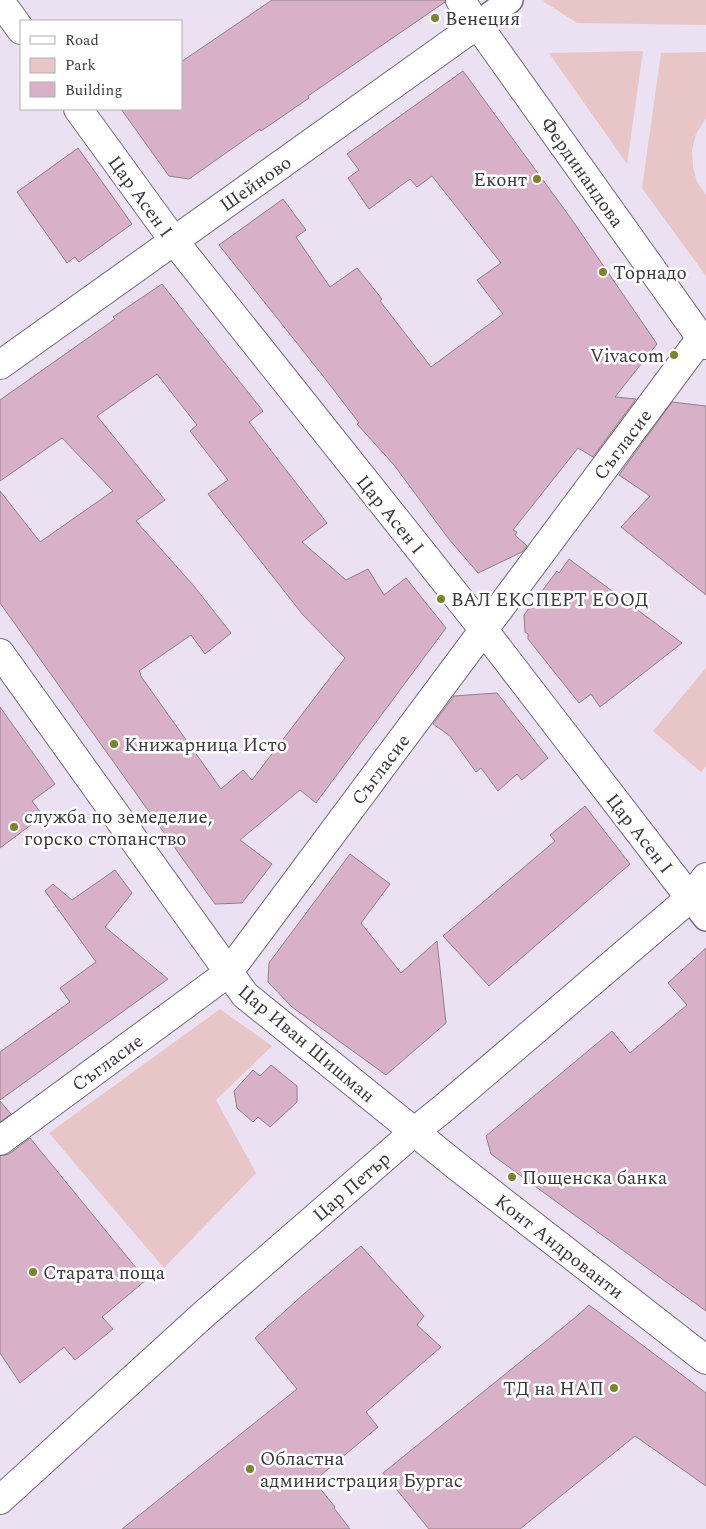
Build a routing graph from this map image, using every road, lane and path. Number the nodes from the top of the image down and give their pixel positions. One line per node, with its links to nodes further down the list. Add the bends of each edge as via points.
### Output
1 (460, 0): 4 (street, Фердинандова)
2 (510, 0): 4 (street, Шейново)
3 (2, 7): 5 (street)
4 (478, 24): 7 (street, Шейново); 8 (street, Фердинандова)
5 (20, 29)
6 (79, 110): 7 (street, Цар Асен I)
7 (174, 241): 9 (street, Шейново); 10 (street, Цар Асен I)
8 (704, 341): 10 (street, Съгласие)
9 (0, 365)
10 (483, 629): 12 (street, Цар Асен I); 13 (street, Съгласие)
11 (0, 653): 13 (street, Цар Иван Шишман)
12 (701, 898): 14 (street, Цар Петър)
13 (228, 973): 14 (street, Цар Иван Шишман, via 245,995); 15 (street, Съгласие)
14 (414, 1132): 16 (street, Конт Андрованти); 17 (street, Цар Петър, via 203,1315)
15 (0, 1141)
16 (706, 1360)
17 (0, 1500)

